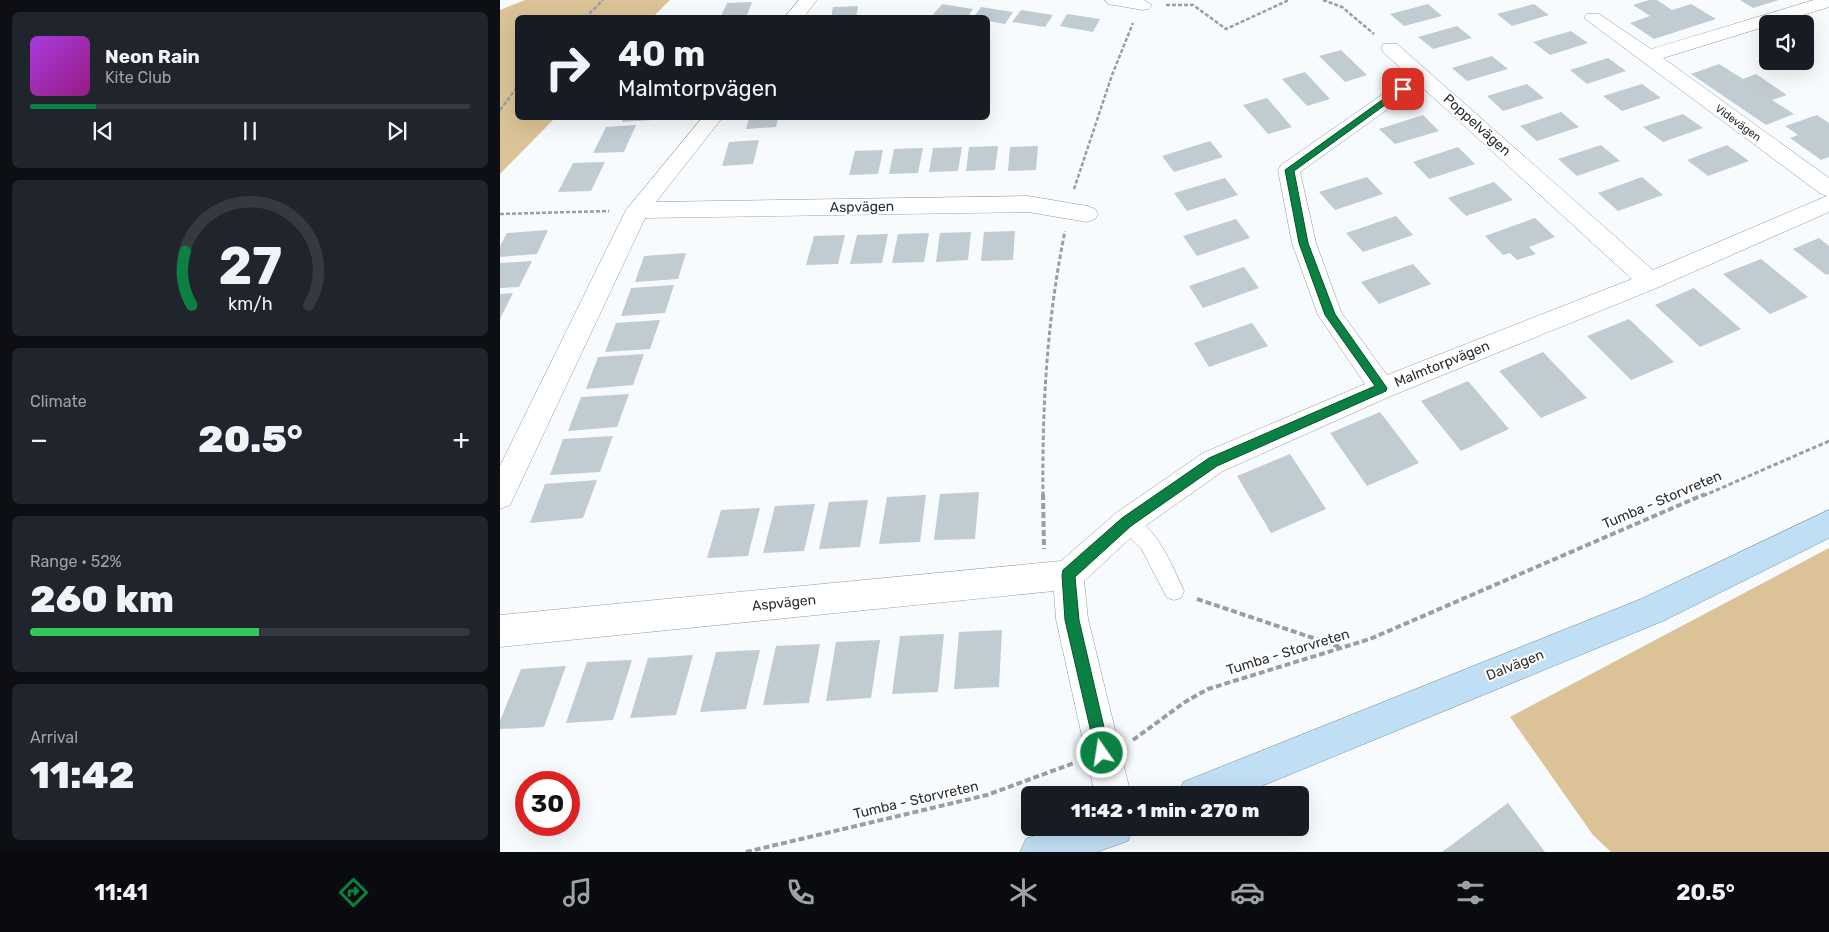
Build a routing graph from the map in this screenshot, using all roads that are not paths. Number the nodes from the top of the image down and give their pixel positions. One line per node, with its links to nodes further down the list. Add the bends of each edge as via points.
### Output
1 (808, 0): 5 (street)
2 (1114, 0): 4 (street)
3 (1829, 2): 8 (street)
4 (1143, 5)
5 (796, 15)
6 (1593, 18): 8 (street, Videvägen)
7 (1390, 48): 9 (street, Poppelvägen)
8 (1648, 56): 11 (street, Videvägen)
9 (1428, 81): 15 (street, Poppelvägen); 16 (street, via 1403,89 1289,170 1304,243 1330,315)
10 (710, 120): 13 (street)
11 (1829, 189)
12 (1829, 203): 15 (street, Malmtorpvägen)
13 (637, 210): 14 (street, Aspvägen, via 1028,204); 17 (street)
14 (1078, 212)
15 (1650, 281): 16 (street, Malmtorpvägen)
16 (1382, 388): 18 (street, Malmtorpvägen, via 1213,462)
17 (500, 496)
18 (1127, 522): 20 (street, Malmtorpvägen); 21 (lane, via 1148,542)
19 (1829, 523): 24 (main road, Dalvägen, via 1652,610)
20 (1068, 575): 22 (street, Aspvägen); 23 (street, via 1072,620)
21 (1174, 591)
22 (500, 631)
23 (1111, 786)
24 (1218, 786)
25 (1090, 836): 26 (main road)
26 (1039, 852)

